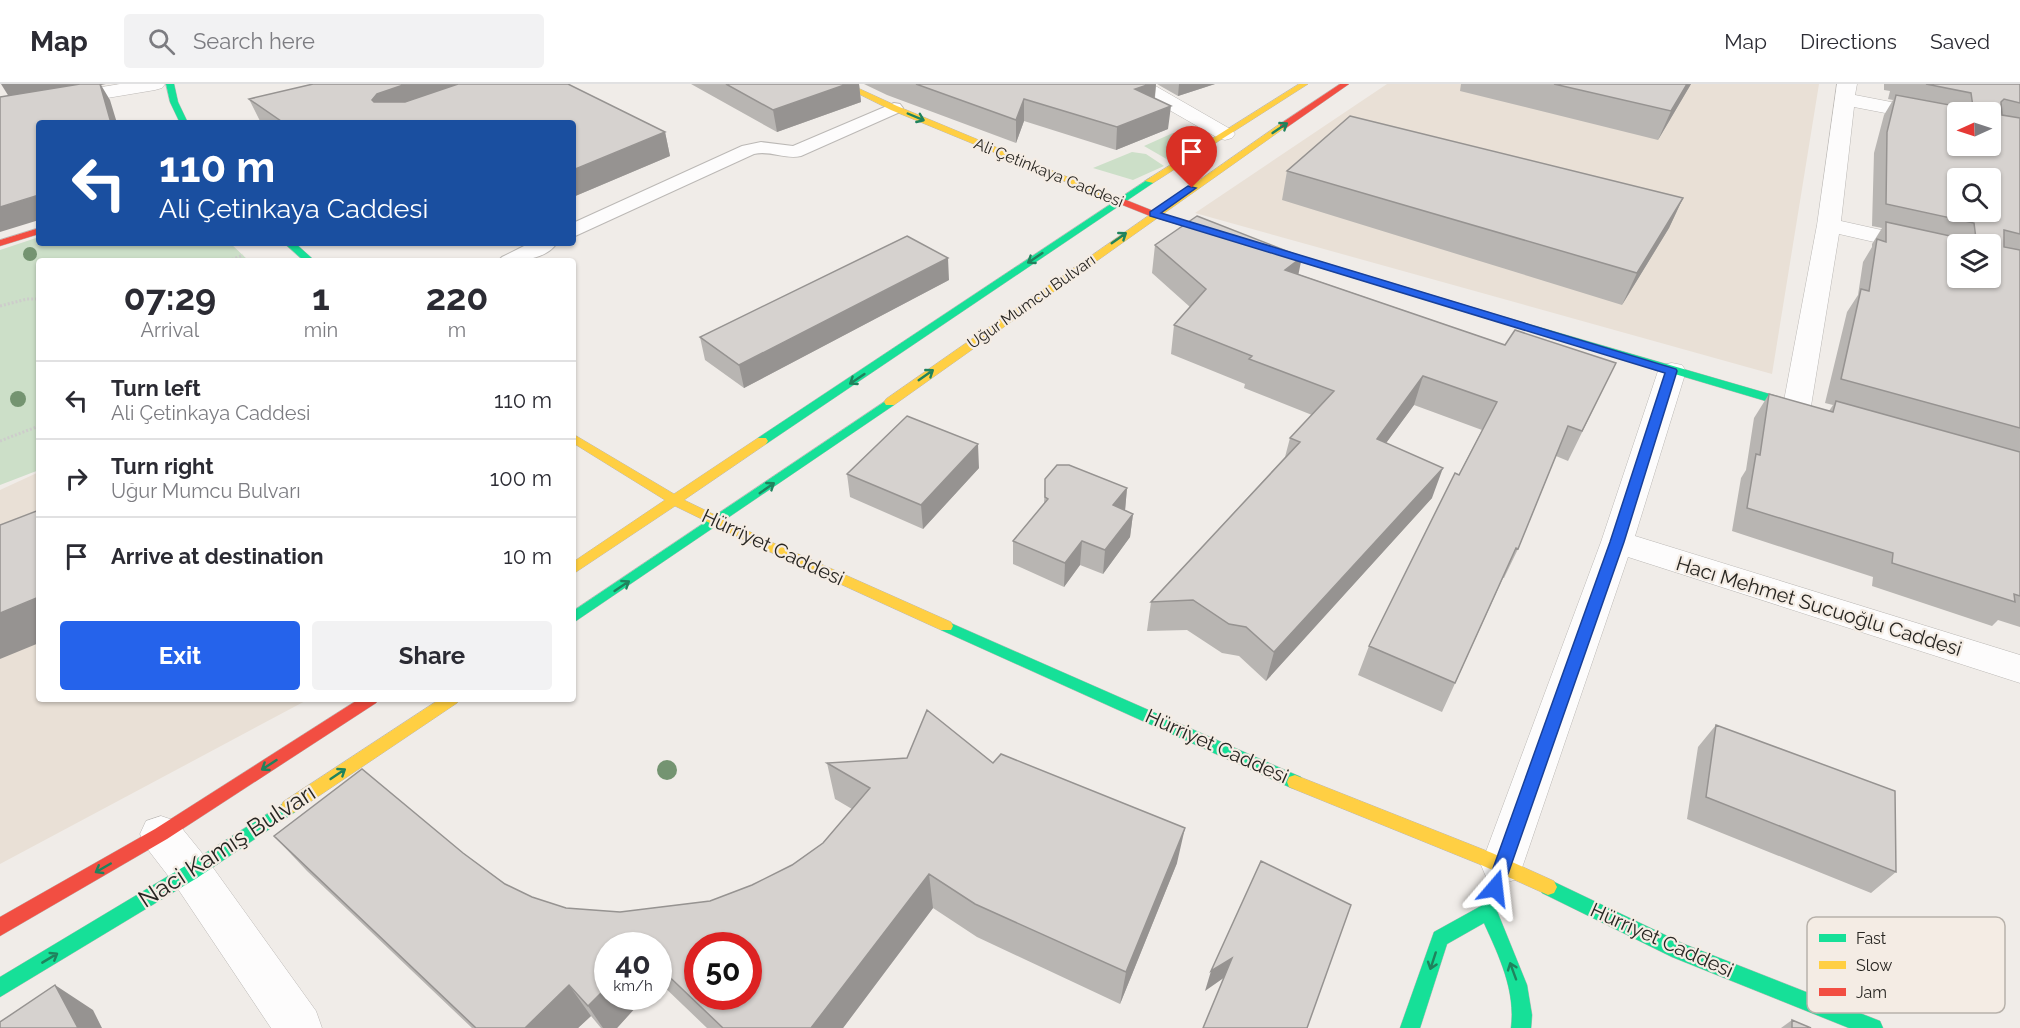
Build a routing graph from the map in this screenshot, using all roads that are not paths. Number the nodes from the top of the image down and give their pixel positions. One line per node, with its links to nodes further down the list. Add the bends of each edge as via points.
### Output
1 (155, 84): 9 (street)
2 (170, 84): 11 (street)
3 (1138, 84): 12 (street)
4 (1304, 84): 12 (street, Uğur Mumcu Bulvarı)
5 (1345, 84): 14 (street, Uğur Mumcu Bulvarı, one-way to 5)
6 (855, 86): 8 (street, Ali Çetinkaya Caddesi)
7 (1846, 92): 10 (street); 15 (street)
8 (894, 108): 13 (street, Ali Çetinkaya Caddesi, one-way to 13); 16 (lane, via 795,152 761,147 748,150)
9 (0, 110)
10 (1947, 118)
11 (183, 120)
12 (1225, 134): 13 (street, Uğur Mumcu Bulvarı)
13 (1119, 201): 14 (street, Ali Çetinkaya Caddesi); 27 (street, Uğur Mumcu Bulvarı, one-way to 27)
14 (1154, 214): 24 (street, Ali Çetinkaya Caddesi); 28 (street, Uğur Mumcu Bulvarı, one-way to 14)
15 (1829, 225): 21 (street); 25 (street)
16 (576, 230)
17 (36, 232): 18 (street)
18 (0, 243)
19 (292, 246): 22 (street)
20 (540, 246): 23 (lane)
21 (1947, 252)
22 (306, 258)
23 (514, 258)
24 (1672, 371): 25 (street, Ali Çetinkaya Caddesi); 29 (street)
25 (1808, 409)
26 (576, 440): 27 (street, Hürriyet Caddesi)
27 (676, 501): 28 (street, Hürriyet Caddesi); 30 (street)
28 (719, 522): 31 (street, one-way to 28); 36 (street, Hürriyet Caddesi, via 1356,809)
29 (1617, 542): 32 (street, Hacı Mehmet Sucuoğlu Caddesi); 36 (street)
30 (576, 567)
31 (576, 616)
32 (2020, 669)
33 (366, 702): 35 (street, one-way to 35)
34 (447, 702): 37 (street, Naci Kamış Bulvarı, one-way to 34)
35 (161, 834): 37 (street); 39 (street, one-way to 39)
36 (1502, 865): 38 (street); 41 (street, Hürriyet Caddesi, via 1678,951)
37 (191, 872): 40 (street, Naci Kamış Bulvarı, one-way to 37); 43 (street)
38 (1488, 910): 44 (street, one-way to 44, via 1440,938); 45 (street, one-way to 38, via 1516,976)
39 (0, 927)
40 (0, 988)
41 (1807, 1002)
42 (1835, 1013): 46 (street, Hürriyet Caddesi)
43 (299, 1028)
44 (1410, 1028)
45 (1521, 1028)
46 (1873, 1028)

